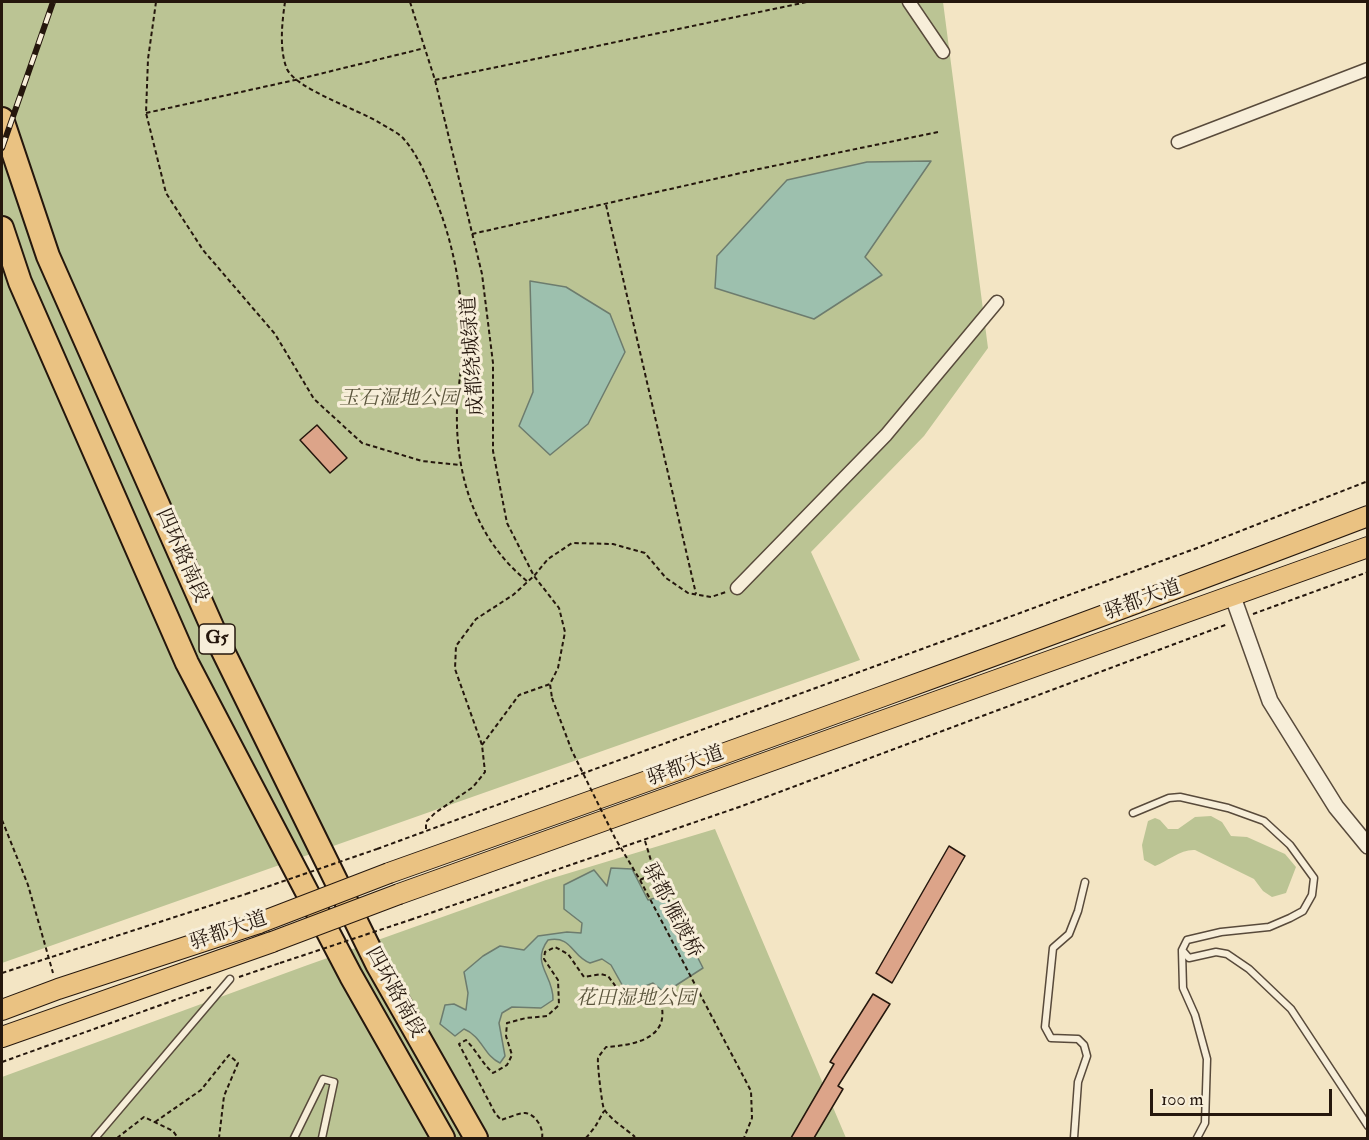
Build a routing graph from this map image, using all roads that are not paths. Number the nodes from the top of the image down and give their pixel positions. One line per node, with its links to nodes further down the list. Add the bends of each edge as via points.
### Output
1 (909, 2): 2 (street)
2 (943, 52)
3 (1368, 69): 5 (street)
4 (2, 119): 24 (highway, 四环路南段 / G5, via 48,256 221,647 377,964)
5 (1178, 142)
6 (2, 228): 23 (highway, 四环路南段 / G5, via 20,282 187,663 351,976)
7 (997, 302): 10 (street, via 886,435)
8 (1368, 516): 17 (main road, 驿都大道, bridge, via 259,922)
9 (1368, 547): 11 (main road, 驿都大道)
10 (737, 588)
11 (1233, 597): 13 (street, via 1270,701 1336,807); 18 (main road, 驿都大道, bridge)
12 (1133, 813): 15 (lane, via 1180,797 1228,808 1264,821 1290,845 1314,878 1312,895 1303,911 1269,927 1187,940)
13 (1368, 846)
14 (1085, 882): 25 (lane, via 1069,934 1053,948 1046,1027 1050,1038 1078,1039 1084,1045 1086,1056 1078,1082)
15 (1182, 950): 19 (lane, via 1189,958 1216,952 1227,954 1283,1001); 26 (lane, via 1183,988 1208,1059 1205,1122)
16 (230, 980): 20 (lane)
17 (2, 1010)
18 (2, 1037)
19 (1368, 1126)
20 (95, 1138)
21 (294, 1138): 22 (lane, via 323,1079 334,1082)
22 (322, 1138)
23 (443, 1138)
24 (476, 1138)
25 (1074, 1138)
26 (1197, 1138)

